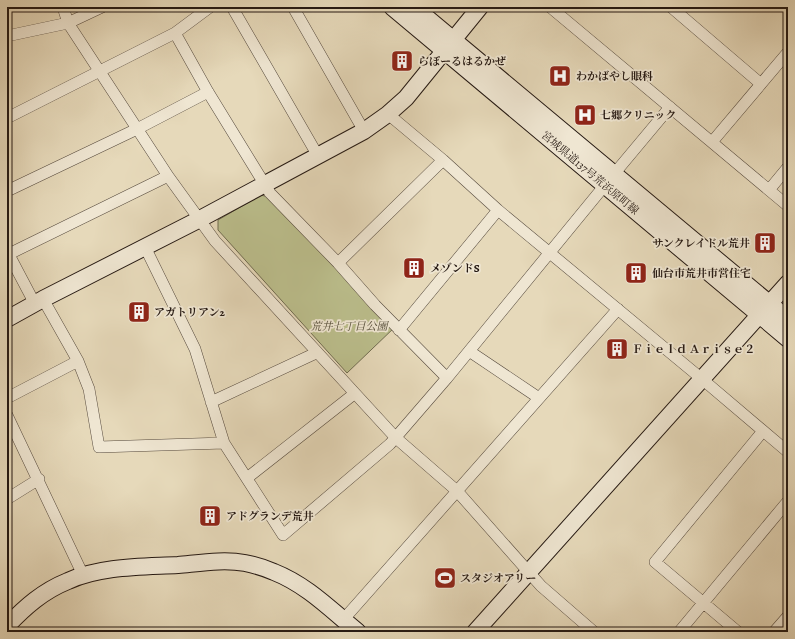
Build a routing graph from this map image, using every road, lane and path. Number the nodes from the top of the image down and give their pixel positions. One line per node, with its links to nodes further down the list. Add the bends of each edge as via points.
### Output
1 (64, 7): 11 (street)
2 (102, 7): 11 (street)
3 (232, 7): 25 (street)
4 (294, 7): 23 (street)
5 (392, 7): 14 (street, 宮城県道137号荒浜原町線)
6 (414, 7): 14 (street, 宮城県道137号荒浜原町線)
7 (480, 7): 14 (street)
8 (550, 7): 19 (street)
9 (207, 8): 12 (street)
10 (673, 8): 17 (street)
11 (68, 23): 13 (street); 16 (street)
12 (175, 33): 16 (street); 18 (street)
13 (7, 36)
14 (448, 45): 20 (street, via 406,98); 29 (street, 宮城県道137号荒浜原町線)
15 (788, 52): 17 (street)
16 (100, 72): 21 (street); 22 (street)
17 (761, 84): 24 (street)
18 (208, 92): 22 (street); 30 (street)
19 (670, 107): 24 (street); 29 (street)
20 (388, 114): 23 (street); 26 (street)
21 (7, 118)
22 (137, 129): 28 (street); 32 (street)
23 (364, 131): 25 (street)
24 (712, 142): 31 (street)
25 (318, 156): 30 (street)
26 (443, 160): 34 (street); 39 (street)
27 (788, 167): 31 (street)
28 (168, 176): 35 (street); 38 (street)
29 (609, 179): 37 (street); 43 (street, 宮城県道137号荒浜原町線)
30 (265, 185): 35 (street); 39 (street, via 280,205)
31 (769, 190): 33 (street)
32 (7, 191)
33 (788, 206)
34 (498, 210): 37 (street); 46 (street)
35 (200, 219): 36 (street); 49 (street, via 215,241)
36 (145, 247): 41 (street); 56 (street, via 195,349)
37 (550, 252): 42 (street); 48 (street)
38 (8, 254): 41 (street)
39 (338, 263): 46 (street)
40 (788, 283): 43 (street)
41 (39, 302): 44 (street); 50 (street)
42 (618, 309): 52 (street); 55 (street)
43 (765, 310): 45 (street, 宮城県道137号荒浜原町線); 47 (street, 宮城県道137号荒浜原町線); 52 (street)
44 (7, 319)
45 (788, 319)
46 (399, 330): 51 (street)
47 (788, 339)
48 (469, 351): 51 (street); 55 (street)
49 (316, 352): 53 (street); 56 (street)
50 (78, 361): 54 (street); 60 (street, via 90,389 99,447)
51 (447, 378): 59 (street)
52 (702, 379): 58 (street); 67 (street)
53 (354, 394): 59 (street); 62 (street)
54 (7, 398)
55 (539, 398): 64 (street)
56 (210, 402): 60 (street)
57 (7, 415): 63 (street)
58 (763, 431): 61 (street); 69 (street, via 655,562)
59 (396, 438): 62 (street, via 283,535); 64 (street)
60 (224, 443): 62 (street)
61 (788, 452)
62 (247, 478)
63 (39, 479): 65 (street); 68 (street)
64 (457, 491): 67 (street); 71 (street)
65 (7, 499)
66 (788, 501): 69 (street)
67 (529, 572): 74 (street); 75 (street, via 541,586)
68 (84, 575): 71 (street, via 195,563 245,563 291,579); 72 (street, via 46,592 27,605)
69 (704, 603): 76 (street); 77 (street)
70 (788, 616): 78 (street)
71 (343, 620): 73 (street)
72 (7, 626)
73 (358, 632)
74 (475, 632)
75 (594, 632)
76 (680, 632)
77 (738, 632)
78 (774, 632)

